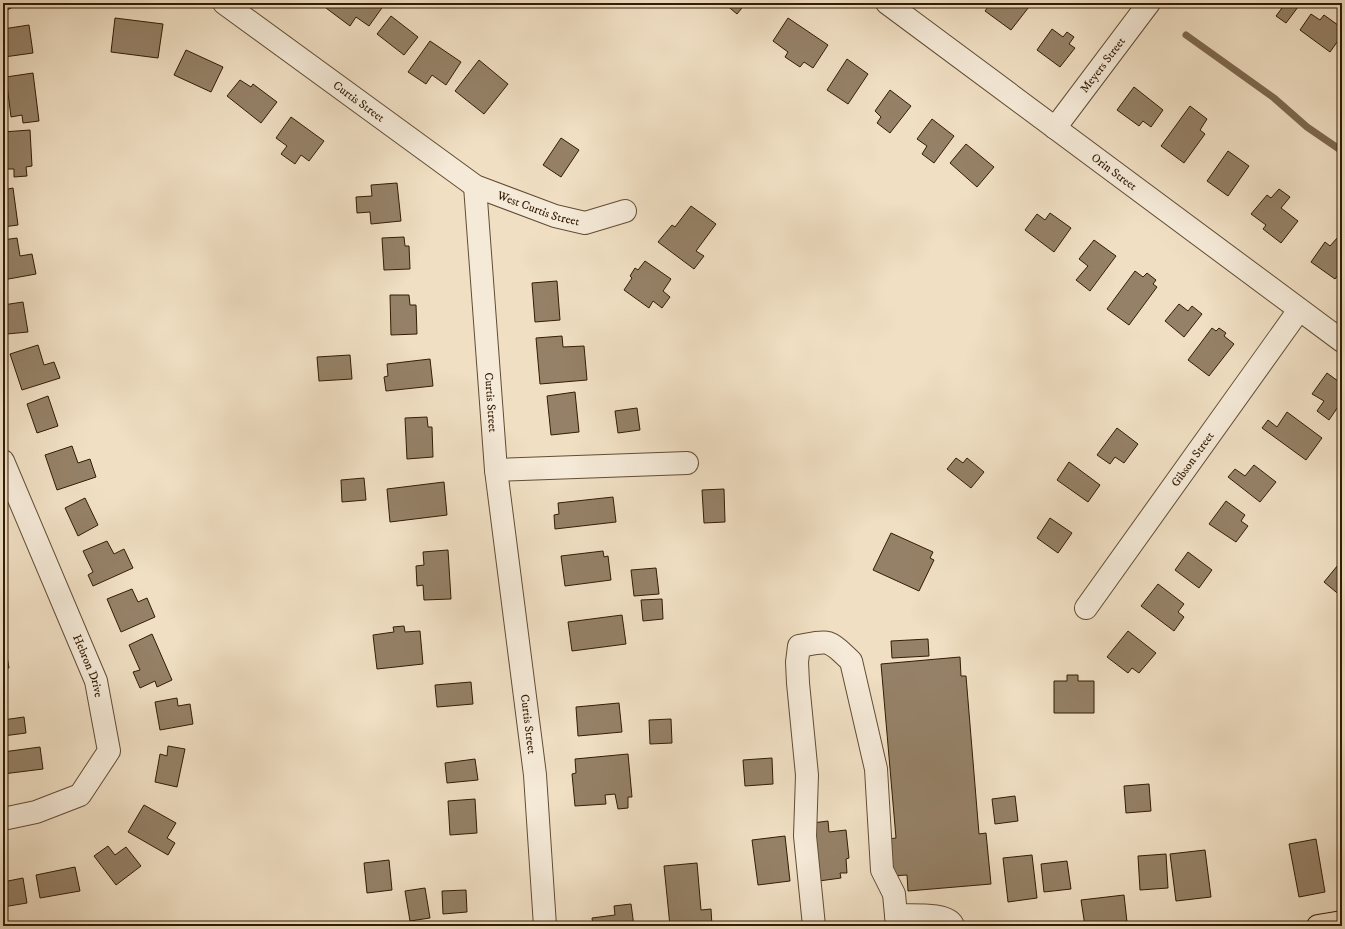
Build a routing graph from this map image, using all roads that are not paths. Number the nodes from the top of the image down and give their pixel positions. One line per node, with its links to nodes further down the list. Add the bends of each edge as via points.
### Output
1 (224, 3): 5 (street, Curtis Street)
2 (887, 3): 4 (street, Orin Street)
3 (1149, 3): 4 (street, Meyers Street)
4 (1056, 128): 7 (street, Orin Street)
5 (475, 186): 6 (street, West Curtis Street, via 554,216 585,223); 11 (street, Curtis Street)
6 (625, 211)
7 (1299, 310): 8 (street, Orin Street); 12 (street, Gibson Street)
8 (1342, 341)
9 (3, 461): 13 (street, Hebron Drive, via 96,681 109,751 80,795 36,812)
10 (687, 463): 11 (street)
11 (496, 470): 15 (street, Curtis Street, via 534,775)
12 (1086, 608)
13 (3, 819)
14 (896, 921): 16 (street, via 894,894 882,870 876,769 851,661 838,648 827,643 810,644 799,646 797,662 807,775 805,836); 17 (street, via 942,917 950,920)
15 (545, 926)
16 (814, 926)
17 (953, 926)

